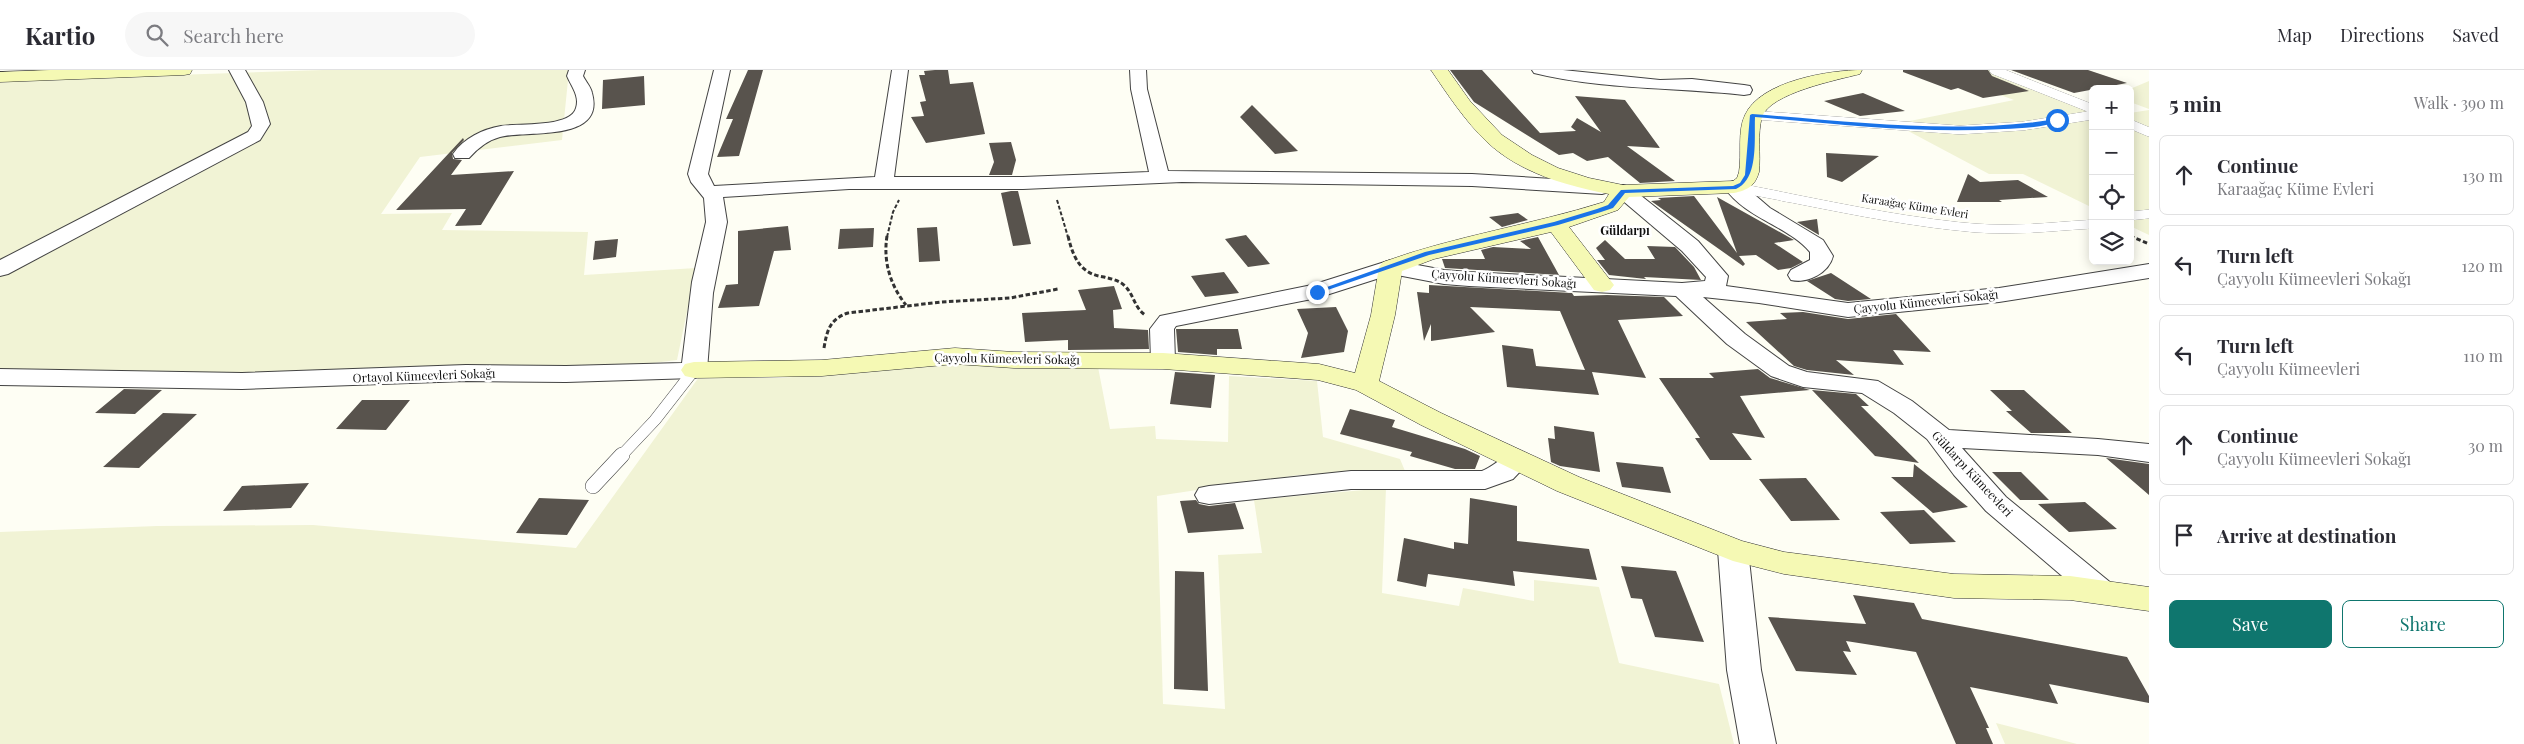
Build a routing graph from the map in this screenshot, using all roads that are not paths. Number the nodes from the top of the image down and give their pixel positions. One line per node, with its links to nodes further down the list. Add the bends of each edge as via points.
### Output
1 (184, 70): 12 (street)
2 (237, 70): 30 (street, via 261,122 259,132)
3 (577, 70): 19 (street, via 575,76 585,100 578,122 500,131 480,138)
4 (722, 70): 24 (street, via 698,174 701,186)
5 (900, 70): 21 (street)
6 (1138, 70): 20 (street, via 1139,88)
7 (1439, 70): 23 (street, via 1483,128 1511,151 1551,172)
8 (1540, 70): 13 (street, via 1660,85 1692,84)
9 (1854, 70): 15 (street, via 1780,93)
10 (1994, 70): 14 (lane)
11 (1733, 74): 13 (street)
12 (0, 77)
13 (1744, 90): 15 (street)
14 (2089, 108)
15 (1756, 111): 16 (lane, via 1960,130 2023,126); 22 (street, via 1748,175 1742,184)
16 (2089, 116)
17 (2134, 126): 18 (lane)
18 (2149, 132)
19 (462, 154)
20 (1160, 176): 21 (street, via 1051,182); 23 (street, via 1472,180)
21 (884, 182): 24 (street)
22 (1734, 188): 23 (street); 28 (lane, Karaağaç Küme Evleri, via 1976,228); 32 (street, via 1819,249 1822,254 1817,266)
23 (1613, 190): 27 (street, via 1611,206); 34 (street, via 1690,246 1712,269 1717,281 1712,287)
24 (709, 192): 36 (street, via 715,201 715,227 702,291)
25 (2149, 214): 26 (lane)
26 (2134, 216)
27 (1556, 224): 29 (street, via 1444,249); 33 (street)
28 (2089, 224)
29 (1392, 267): 33 (street, Çayyolu Kümeevleri Sokağı, via 1444,277); 35 (street, Çayyolu Kümeevleri Sokağı, via 1317,292 1174,319 1164,324); 38 (street, via 1384,315)
30 (0, 269)
31 (2149, 271): 34 (street, Çayyolu Kümeevleri Sokağı, via 1999,296 1860,310)
32 (1799, 275)
33 (1602, 285): 34 (street, Çayyolu Kümeevleri Sokağı)
34 (1692, 290): 39 (street, Güldarpı Kümeevleri, via 1736,339 1780,371 1804,379 1868,386 1903,407)
35 (1163, 361): 36 (street, Çayyolu Kümeevleri Sokağı, via 940,356 822,368); 38 (street, Çayyolu Kümeevleri Sokağı, via 1319,372)
36 (694, 370): 37 (street, Ortayol Kümeevleri Sokağı, via 466,373 242,382); 42 (lane, via 655,420)
37 (0, 376)
38 (1365, 384): 41 (street, Çayyolu Kümeevleri Sokağı)
39 (1941, 438): 40 (street); 45 (street, Güldarpı Kümeevleri, via 1996,504)
40 (2149, 452)
41 (1517, 460): 43 (street, via 1503,473 1485,480 1351,480); 44 (street, Çayyolu Kümeevleri Sokağı, via 1568,484)
42 (593, 486)
43 (1209, 495)
44 (1733, 550): 45 (street, Çayyolu Kümeevleri Sokağı, via 1784,563 1954,586); 47 (street, via 1744,670)
45 (2100, 591): 46 (street, Çayyolu Kümeevleri Sokağı)
46 (2149, 600)
47 (1758, 744)

